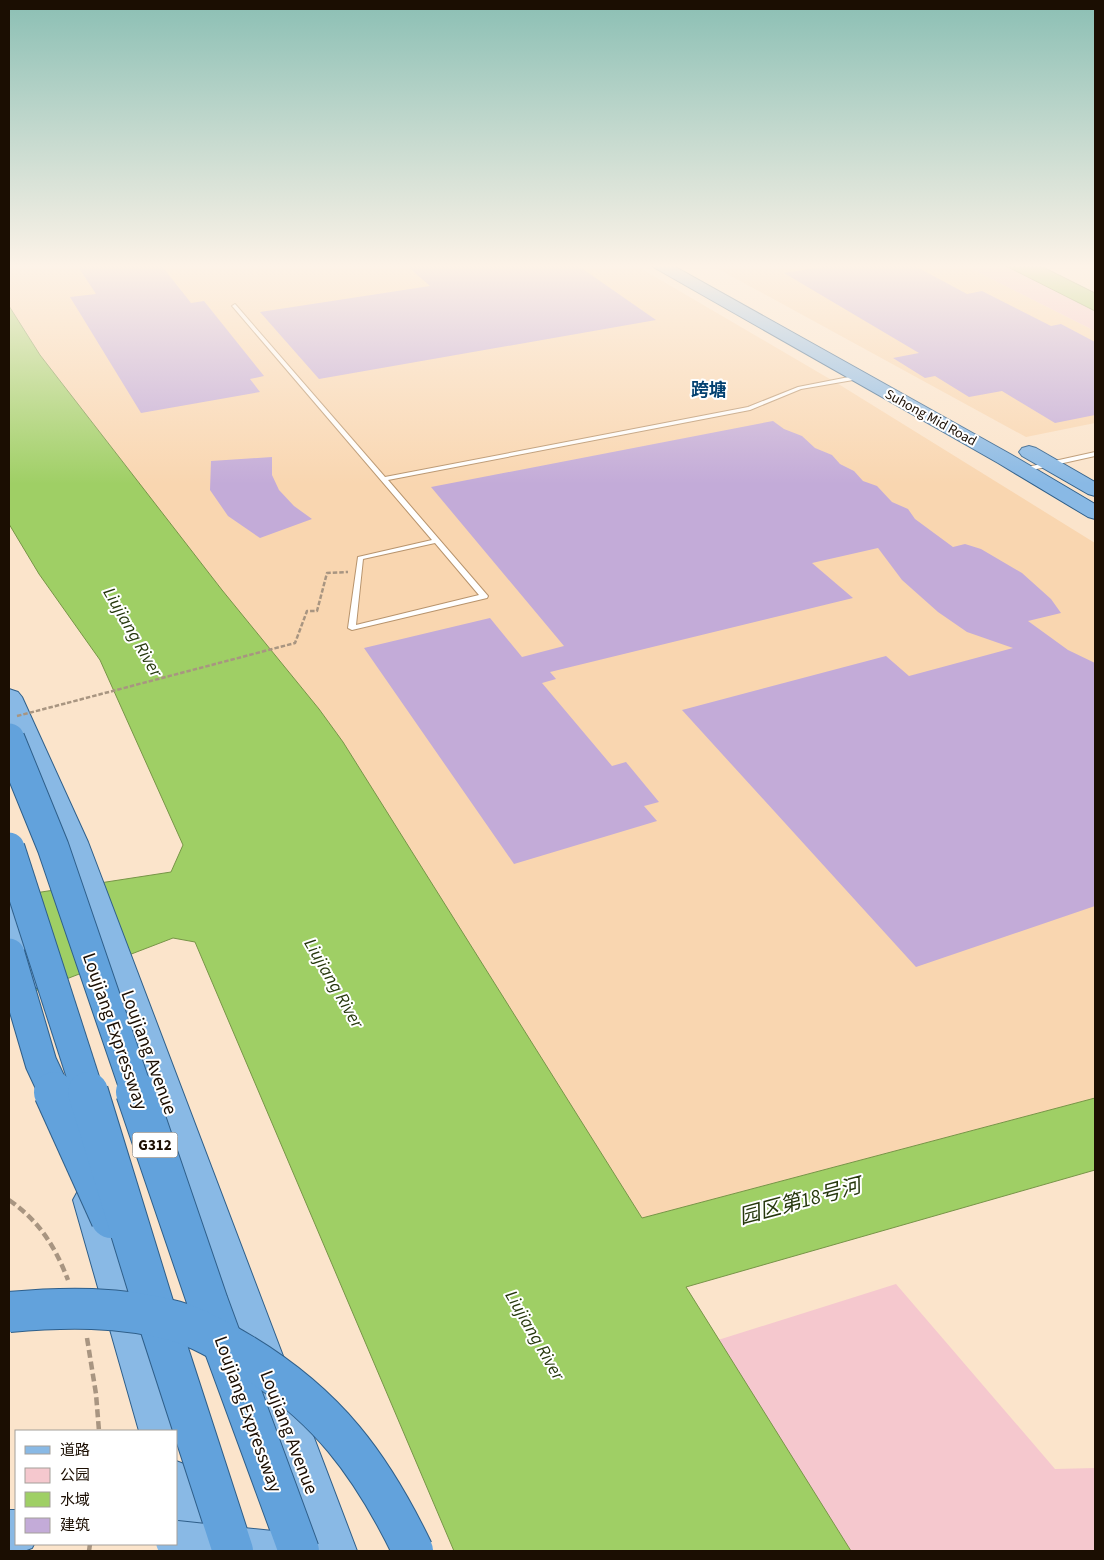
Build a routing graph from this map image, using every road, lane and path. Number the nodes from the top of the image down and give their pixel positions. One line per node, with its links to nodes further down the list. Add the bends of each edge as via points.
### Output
1 (262, 338): 8 (lane)
2 (789, 338): 3 (main road, Suhong Mid Road)
3 (859, 377): 7 (main road, Suhong Mid Road); 8 (lane, via 800,388 750,408)
4 (1014, 443): 6 (main road)
5 (1095, 454): 6 (lane)
6 (1051, 464): 7 (lane); 9 (main road)
7 (1023, 470): 10 (main road, Suhong Mid Road)
8 (383, 479): 11 (lane)
9 (1095, 490)
10 (1095, 513)
11 (436, 541): 12 (lane, via 360,558); 12 (lane, via 484,596 352,628)
12 (358, 572): 14 (path, bridge, via 328,574 317,611 307,611 295,643)
13 (9, 697): 28 (main road, Loujiang Avenue / G312, via 87,876)
14 (9, 718)
15 (9, 739): 27 (highway, Loujiang Expressway / G312, bridge, via 53,847 208,1303)
16 (9, 848): 20 (highway, G312, bridge)
17 (9, 911): 21 (main road)
18 (9, 954): 20 (highway, bridge, via 42,1063)
19 (9, 1312): 29 (highway, bridge, via 59,1308 151,1315 201,1331 244,1354 307,1398 338,1430 377,1484)
20 (158, 1320): 25 (highway, G312, bridge)
21 (161, 1430)
22 (178, 1488): 24 (main road)
23 (178, 1541): 26 (main road, bridge)
24 (198, 1551)
25 (233, 1551)
26 (271, 1551)
27 (299, 1551)
28 (334, 1551)
29 (413, 1551)

